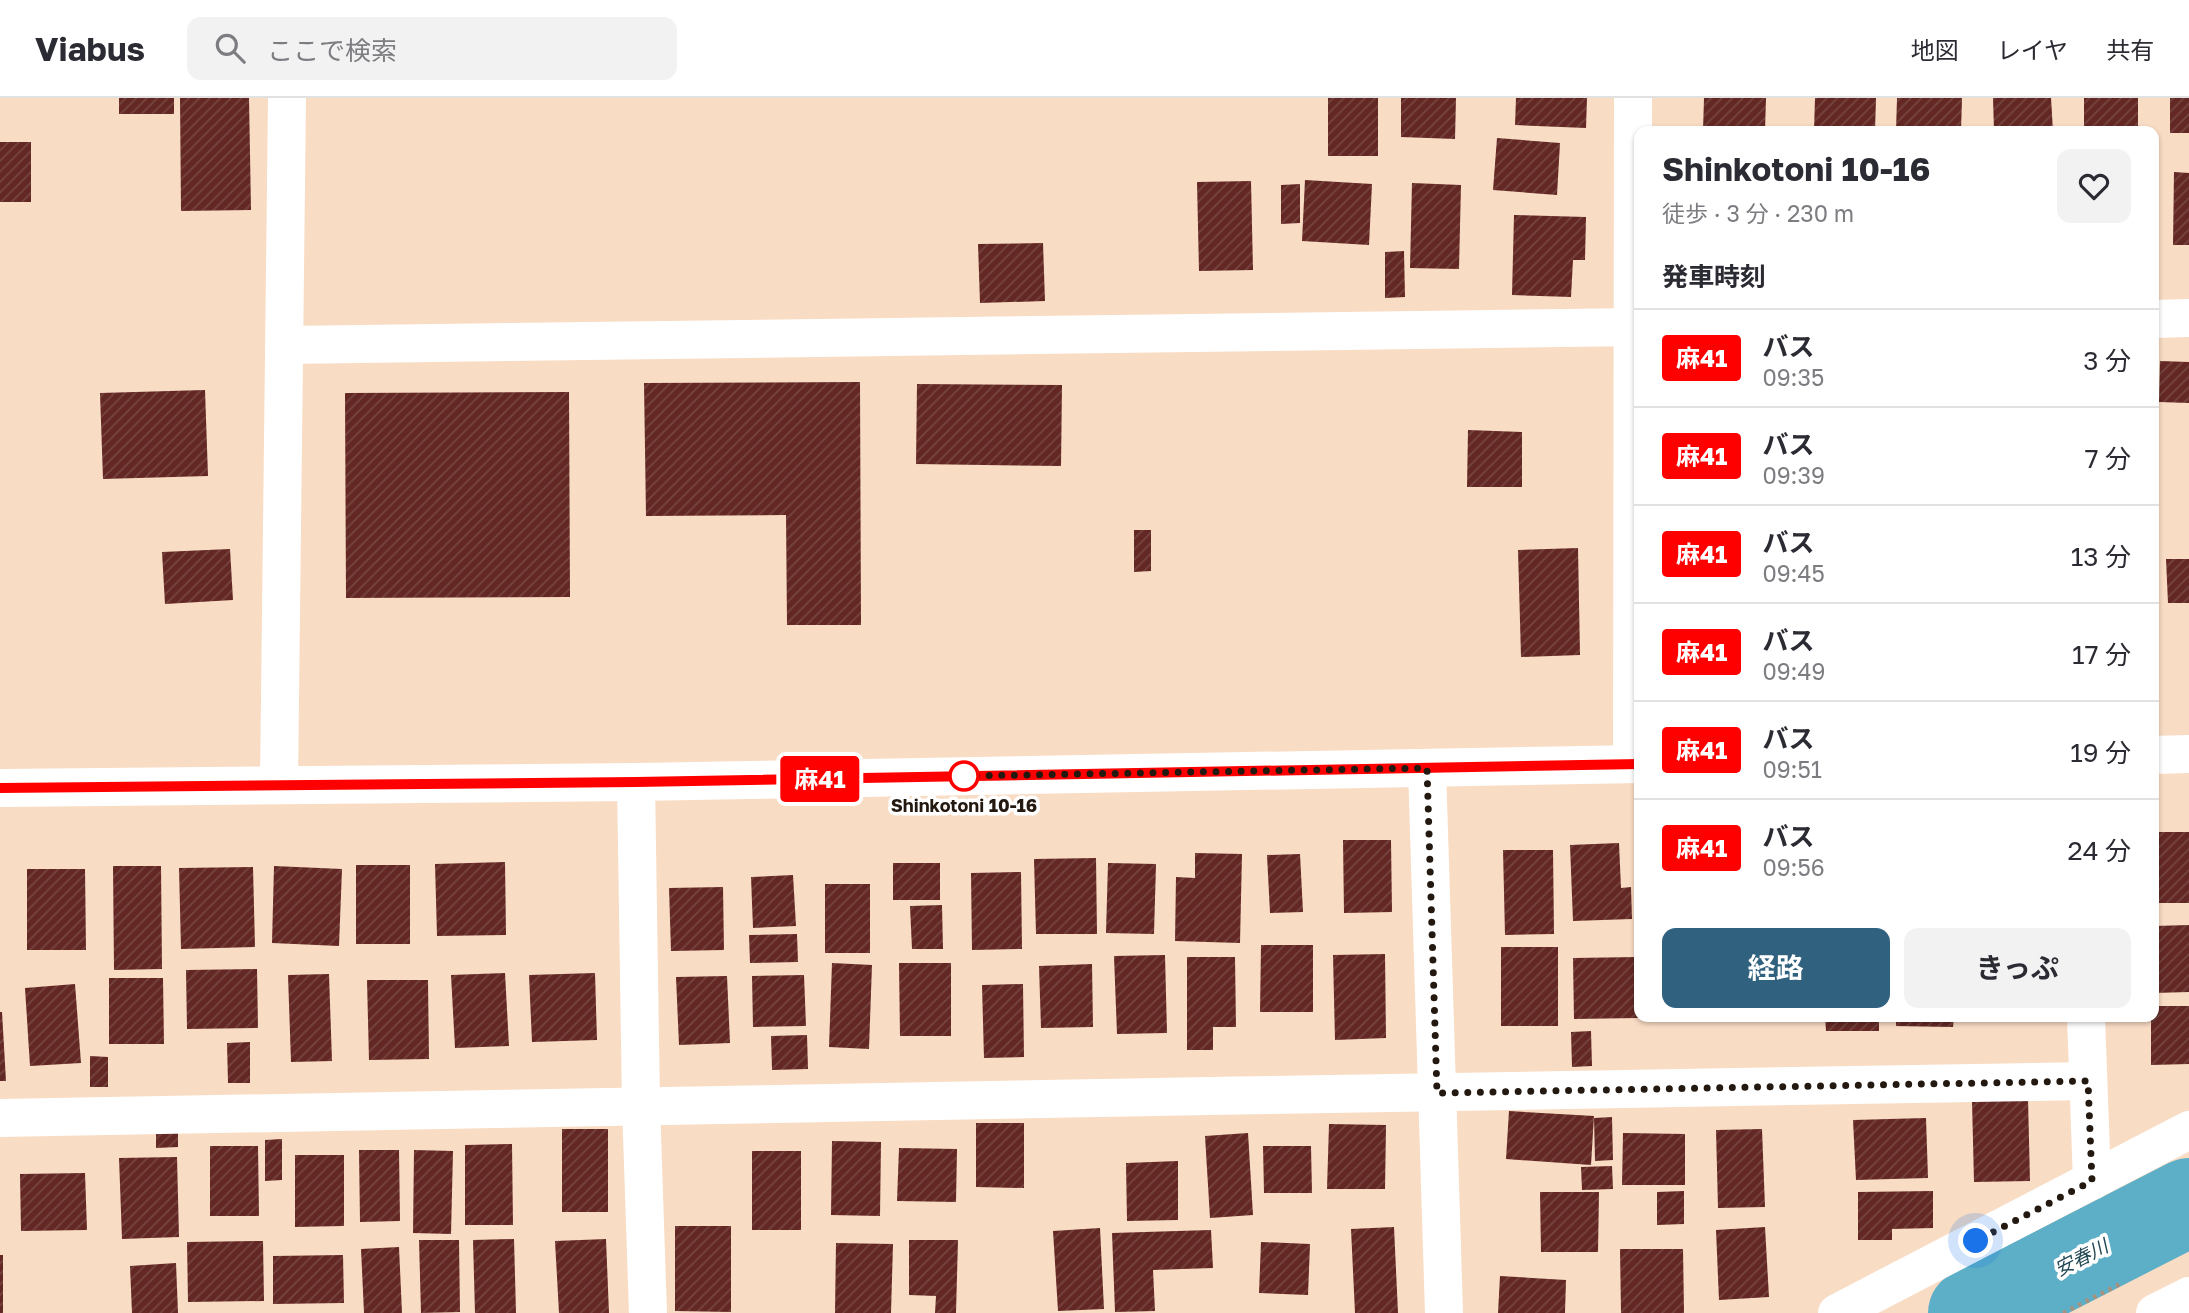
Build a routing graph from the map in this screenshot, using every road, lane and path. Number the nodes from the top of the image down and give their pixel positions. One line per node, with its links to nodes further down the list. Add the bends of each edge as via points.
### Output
1 (287, 98): 7 (street)
2 (1633, 98): 3 (street)
3 (1634, 174)
4 (2189, 318): 5 (street)
5 (2159, 319)
6 (1634, 327): 7 (street)
7 (285, 345): 13 (street)
8 (2189, 754): 9 (street)
9 (2159, 755)
10 (1634, 764): 11 (street)
11 (1427, 768): 12 (street); 17 (street)
12 (636, 782): 13 (street); 18 (street)
13 (279, 784): 14 (street)
14 (0, 788)
15 (2086, 1022): 16 (street)
16 (2088, 1081): 17 (street); 21 (street)
17 (1437, 1093): 18 (street); 24 (street)
18 (641, 1105): 19 (street); 23 (street)
19 (0, 1118)
20 (2189, 1130): 21 (street)
21 (2092, 1181): 25 (street)
22 (2189, 1296): 26 (street)
23 (648, 1313)
24 (1444, 1313)
25 (1837, 1313)
26 (2155, 1313)

